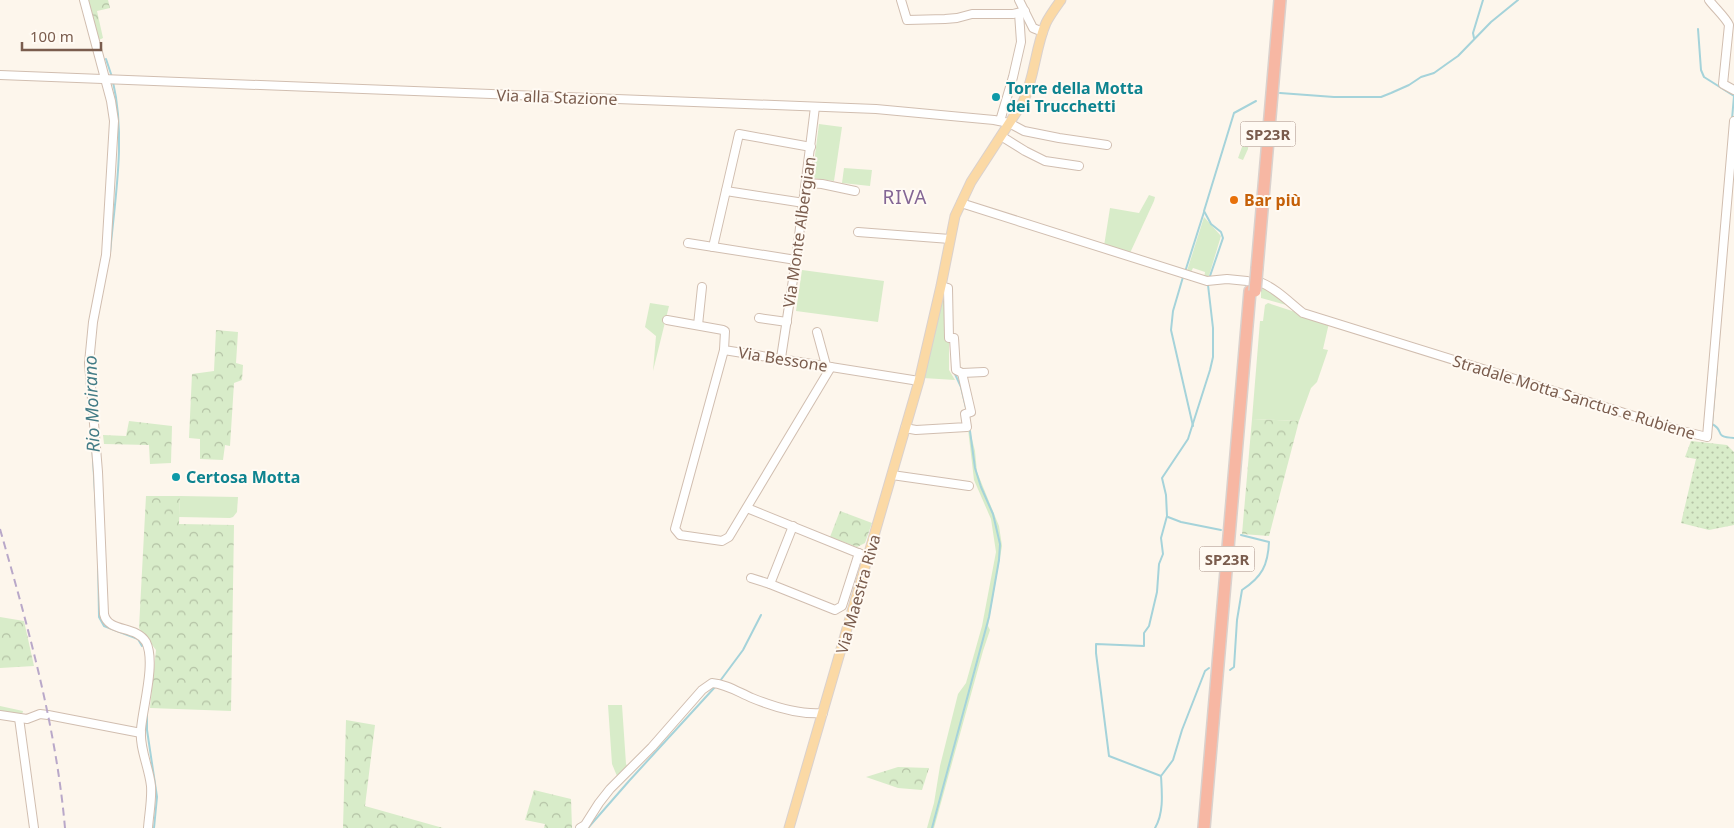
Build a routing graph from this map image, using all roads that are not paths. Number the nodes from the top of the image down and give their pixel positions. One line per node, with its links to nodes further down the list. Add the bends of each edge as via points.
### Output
1 (84, 0): 11 (street)
2 (901, 0): 8 (street, via 907,20 946,20 972,14)
3 (1019, 0): 8 (street)
4 (1061, 0): 9 (main road, Via Maestra Riva)
5 (1274, 0): 31 (highway, SP23R)
6 (1280, 0): 31 (highway, SP23R)
7 (1709, 0): 12 (street, via 1729,25 1724,84)
8 (1022, 12): 9 (street, via 1033,28); 14 (street, via 1021,42)
9 (1042, 32): 16 (main road, Via Maestra Riva, via 1030,87)
10 (0, 75): 11 (street, Via alla Stazione)
11 (105, 80): 13 (street, Via alla Stazione); 58 (street, via 113,113 113,148 106,255 89,363 104,614 110,625 129,630 145,641 151,660)
12 (1734, 90)
13 (815, 107): 14 (street, Via alla Stazione); 19 (street, Via Monte Albergian)
14 (1000, 120): 16 (street, Via alla Stazione)
15 (1734, 121): 33 (street, Stradale Motta Sanctus e Rubiene, via 1707,438 1303,313 1276,290)
16 (1010, 123): 17 (main road, Via Maestra Riva); 18 (street, Via alla Stazione, via 1024,131)
17 (1001, 136): 20 (street, via 1045,161); 25 (main road, Via Maestra Riva)
18 (1107, 145)
19 (811, 147): 21 (street, Via Monte Albergian); 22 (street, via 738,134)
20 (1079, 166)
21 (806, 183): 23 (street); 24 (street, Via Monte Albergian)
22 (726, 190): 24 (street); 29 (street)
23 (855, 191)
24 (804, 203): 30 (street, Via Monte Albergian)
25 (961, 203): 27 (main road, Via Maestra Riva); 33 (street, Stradale Motta Sanctus e Rubiene, via 1207,282 1227,279)
26 (858, 232): 27 (street)
27 (950, 239): 32 (main road, Via Maestra Riva)
28 (688, 243): 29 (street)
29 (713, 247): 30 (street)
30 (796, 260): 37 (street, Via Monte Albergian)
31 (1254, 268): 33 (highway, SP23R)
32 (941, 286): 44 (street, via 948,288 949,338 954,338 956,370); 45 (main road, Via Maestra Riva)
33 (1253, 286): 63 (highway, SP23R); 64 (highway, SP23R)
34 (702, 287): 38 (street)
35 (759, 318): 37 (street)
36 (667, 320): 38 (street, Via Bessone)
37 (787, 322): 41 (street, Via Monte Albergian)
38 (698, 325): 40 (street, Via Bessone, via 725,331)
39 (817, 332): 42 (street)
40 (724, 350): 41 (street, Via Bessone); 49 (street, via 676,529 680,535 722,541 729,537)
41 (781, 358): 42 (street, Via Bessone)
42 (829, 366): 45 (street, Via Bessone); 49 (street)
43 (984, 372): 44 (street)
44 (962, 373): 46 (street, via 971,412 965,414 967,427)
45 (919, 381): 46 (main road, Via Maestra Riva)
46 (906, 428): 47 (main road, Via Maestra Riva)
47 (892, 475): 48 (street); 52 (main road, Via Maestra Riva)
48 (969, 486)
49 (747, 508): 50 (street)
50 (793, 526): 51 (street); 54 (street)
51 (859, 553): 52 (street); 54 (street, via 842,606 835,610)
52 (869, 556): 55 (main road, Via Maestra Riva)
53 (751, 578): 54 (street)
54 (770, 584)
55 (823, 713): 61 (street, via 778,707 712,683 610,789); 62 (main road, Via Maestra Riva)
56 (0, 715): 57 (street)
57 (20, 718): 58 (street, via 40,714); 59 (street)
58 (141, 733): 60 (street, via 151,786)
59 (34, 828)
60 (148, 828)
61 (580, 828)
62 (789, 828)
63 (1204, 828)
64 (1210, 828)

